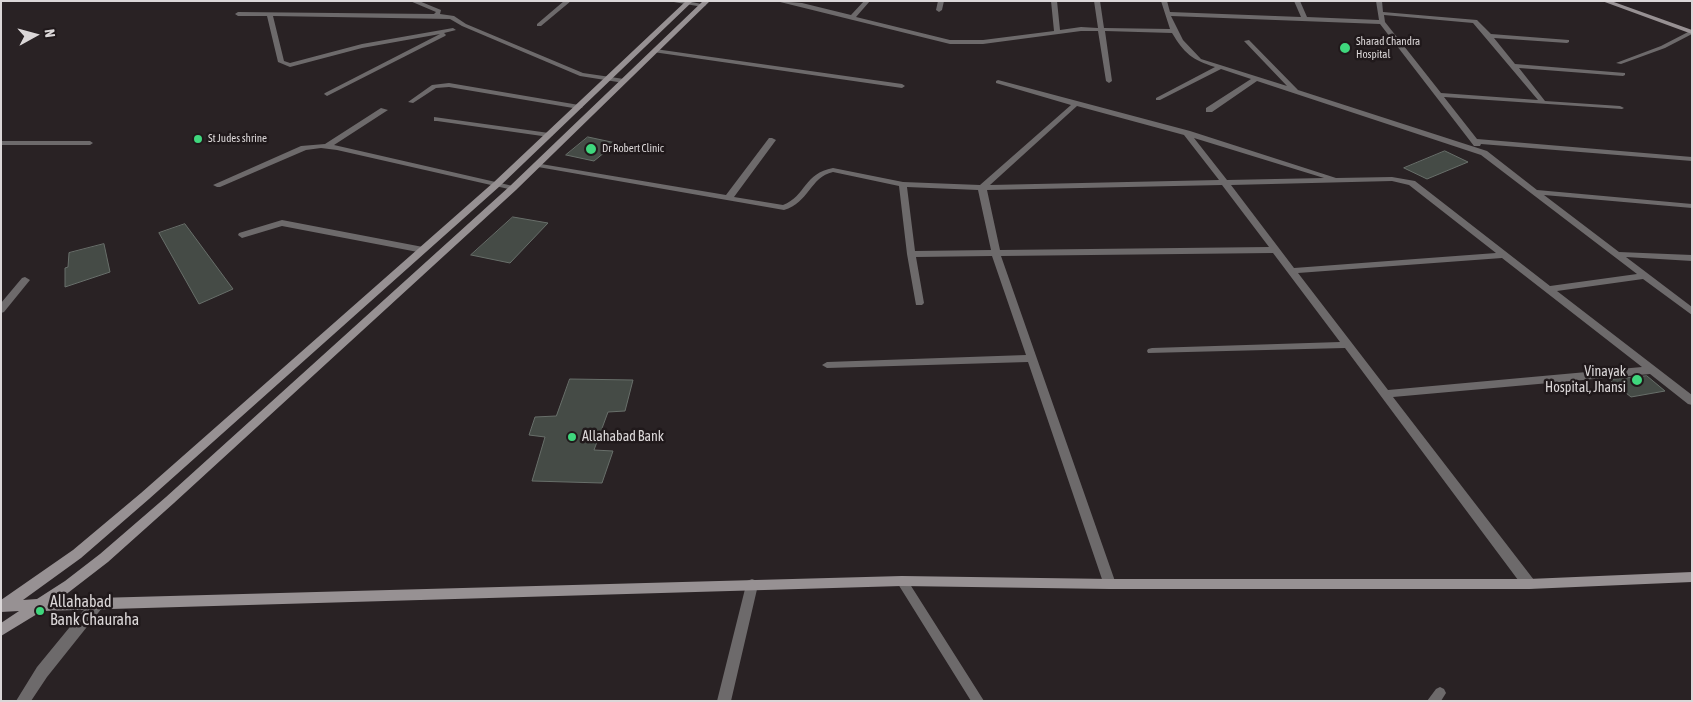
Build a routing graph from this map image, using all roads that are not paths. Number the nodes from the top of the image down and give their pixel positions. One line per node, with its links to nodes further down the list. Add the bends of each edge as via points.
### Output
1 (414, 1): 20 (street, via 439,11)
2 (568, 1): 25 (street)
3 (671, 1): 13 (street)
4 (779, 1): 21 (street)
5 (867, 1): 21 (street)
6 (941, 1): 15 (street)
7 (1054, 1): 29 (street)
8 (1097, 1): 26 (street)
9 (1164, 1): 19 (street)
10 (1297, 1): 22 (street)
11 (1379, 1): 16 (street)
12 (1605, 1): 30 (street)
13 (689, 2): 14 (street); 40 (street)
14 (705, 3): 34 (street)
15 (939, 10)
16 (1380, 13): 23 (street); 31 (street, via 1470,20 1480,24)
17 (238, 14): 18 (street)
18 (270, 14): 20 (street); 27 (street, via 281,62 290,65 362,46)
19 (1167, 14): 22 (street); 28 (street)
20 (436, 16): 24 (street, via 452,18)
21 (853, 18): 29 (street, via 950,42 983,42)
22 (1304, 19): 23 (street)
23 (1382, 22): 47 (street)
24 (464, 25): 27 (street); 40 (street, via 571,70)
25 (538, 25)
26 (1101, 28): 28 (street); 29 (street); 42 (street)
27 (453, 30): 46 (street)
28 (1172, 31): 37 (street, via 1199,60)
29 (1057, 32)
30 (1692, 32): 35 (lane)
31 (1490, 36): 33 (street); 36 (street)
32 (1247, 41): 45 (street)
33 (1567, 41)
34 (655, 51): 41 (street); 44 (street)
35 (1619, 63)
36 (1514, 66): 38 (street); 50 (street)
37 (1220, 67): 39 (street); 48 (street)
38 (1623, 74)
39 (1255, 78): 45 (street); 55 (street)
40 (609, 79): 41 (street); 52 (street)
41 (624, 81): 66 (street)
42 (1109, 81)
43 (998, 82): 51 (street)
44 (902, 86)
45 (1296, 92): 64 (street)
46 (327, 94)
47 (1439, 95): 50 (street); 60 (street)
48 (1158, 99)
49 (411, 102): 52 (street, via 434,86 449,84)
50 (1543, 102): 53 (street)
51 (1076, 104): 57 (street); 73 (street)
52 (579, 107): 58 (street)
53 (1620, 108)
54 (384, 110): 63 (street)
55 (1209, 110)
56 (437, 119): 58 (street)
57 (1187, 133): 67 (street); 70 (street)
58 (549, 135): 68 (street)
59 (772, 140): 75 (street)
60 (1474, 141): 64 (street); 65 (street)
61 (1, 143): 62 (lane)
62 (90, 143)
63 (328, 146): 68 (street); 71 (street, via 304,148)
64 (1484, 153): 74 (street)
65 (1692, 159)
66 (538, 165): 72 (street); 75 (street)
67 (1342, 180): 70 (street); 83 (street, via 1392,179 1412,183)
68 (497, 184): 72 (street); 78 (street)
69 (903, 184): 73 (street); 75 (street, via 826,170 819,173 792,206 773,207); 80 (street)
70 (1226, 184): 73 (street); 79 (street)
71 (217, 185)
72 (513, 188): 105 (street, via 141,526 70,585)
73 (982, 188): 81 (street)
74 (1536, 192): 76 (street); 82 (street)
75 (728, 199)
76 (1692, 206)
77 (242, 234): 78 (street, via 282,223)
78 (422, 250): 106 (street, via 100,534)
79 (1276, 250): 81 (street); 85 (street)
80 (911, 254): 81 (street); 89 (street)
81 (996, 254): 94 (street)
82 (1615, 254): 84 (street); 86 (street)
83 (1505, 255): 85 (street); 88 (street)
84 (1692, 258)
85 (1292, 271): 92 (street)
86 (1644, 276): 88 (street); 91 (street)
87 (25, 280): 90 (street)
88 (1549, 289): 96 (street)
89 (919, 303)
90 (1, 310)
91 (1692, 312)
92 (1348, 345): 93 (street); 97 (street)
93 (1152, 351)
94 (1031, 358): 95 (street); 101 (street)
95 (827, 365)
96 (1652, 370): 97 (street); 98 (street)
97 (1385, 394): 102 (street)
98 (1692, 402)
99 (1692, 577): 102 (street)
100 (902, 582): 101 (street); 103 (street); 110 (lane)
101 (1110, 584): 102 (street)
102 (1529, 584)
103 (752, 585): 104 (street); 109 (street)
104 (97, 604): 105 (street); 108 (street)
105 (38, 606): 106 (street); 107 (street)
106 (3, 607)
107 (1, 630)
108 (23, 701)
109 (724, 701)
110 (978, 701)

